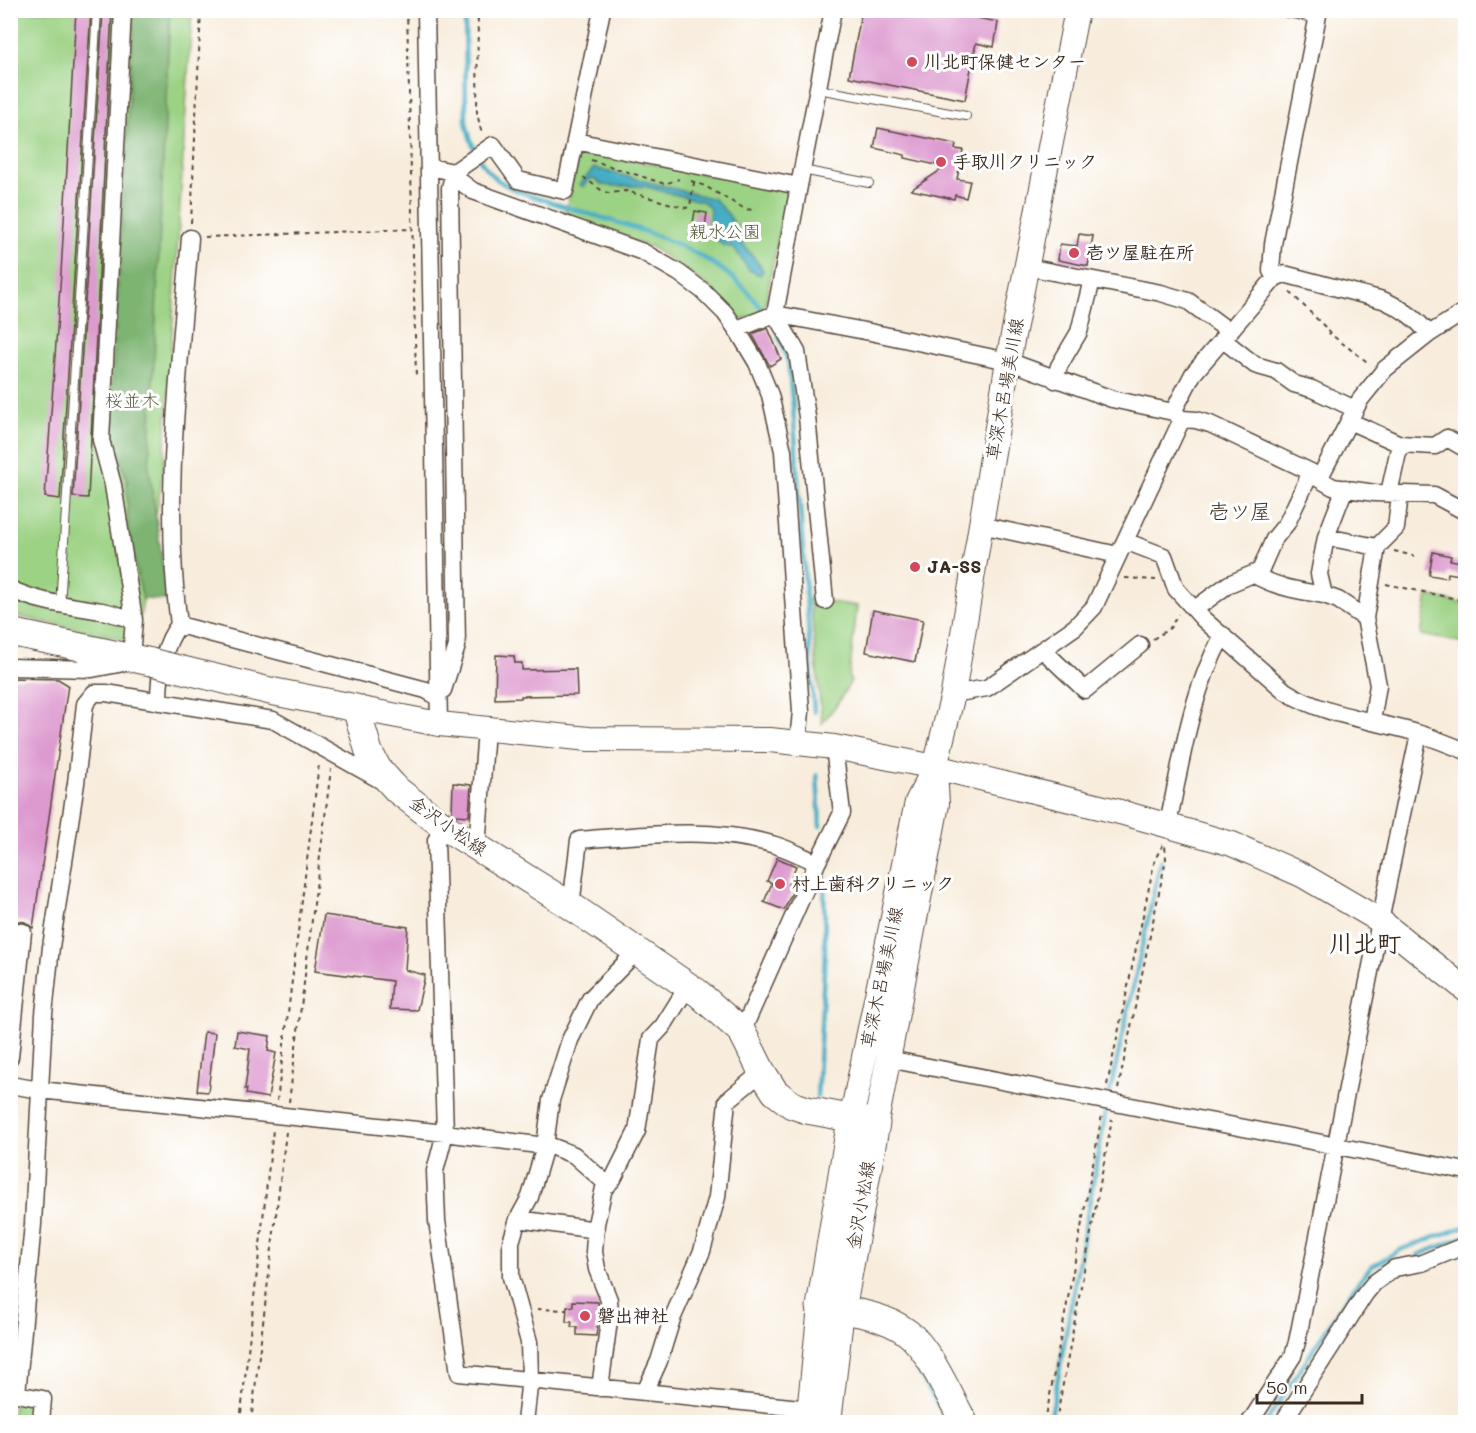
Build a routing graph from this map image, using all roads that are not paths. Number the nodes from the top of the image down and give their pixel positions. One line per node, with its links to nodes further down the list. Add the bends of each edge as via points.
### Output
1 (97, 10): 44 (lane)
2 (123, 10): 46 (street, via 101,440 113,485)
3 (426, 10): 12 (street)
4 (602, 10): 11 (street)
5 (833, 10): 9 (street)
6 (1077, 10): 17 (main road, 草深木呂場美川線)
7 (1273, 10): 8 (lane)
8 (1318, 15): 18 (street, via 1273,244 1271,271)
9 (818, 89): 10 (lane); 14 (street)
10 (966, 116)
11 (575, 141): 13 (street, via 565,191 518,180 493,146); 14 (street)
12 (429, 167): 13 (street); 57 (street)
13 (458, 168): 22 (street, via 461,182 473,191 643,252 703,291); 57 (street, via 450,188 457,646)
14 (801, 178): 15 (lane); 20 (street)
15 (869, 183)
16 (190, 238): 47 (street, via 172,525)
17 (1027, 267): 19 (street); 25 (main road, 草深木呂場美川線)
18 (1275, 278): 23 (street, via 1294,275 1383,300 1413,316); 24 (street)
19 (1092, 280): 24 (street, via 1188,301); 26 (street, via 1079,333)
20 (775, 314): 22 (street); 25 (street); 42 (street, via 797,352)
21 (1466, 314): 23 (street)
22 (737, 329): 61 (street, via 770,395 783,451 801,711)
23 (1429, 334): 28 (street, via 1382,373)
24 (1226, 335): 27 (street, via 1193,374); 28 (street, via 1255,365 1312,389)
25 (1008, 361): 26 (street); 35 (main road, 草深木呂場美川線)
26 (1055, 380): 27 (street)
27 (1178, 415): 31 (street, via 1210,424); 37 (street)
28 (1352, 415): 29 (street); 31 (street)
29 (1400, 444): 30 (street, via 1435,446 1447,438); 33 (street)
30 (1466, 449)
31 (1315, 475): 32 (street, via 1333,487); 39 (street, via 1274,539 1260,571)
32 (1345, 488): 33 (street); 36 (street)
33 (1395, 494): 34 (street, via 1434,495); 38 (street, via 1396,528)
34 (1466, 512)
35 (981, 525): 37 (street); 54 (main road, 草深木呂場美川線)
36 (1326, 537): 38 (street); 41 (street, via 1318,574)
37 (1122, 548): 43 (street, via 1164,556 1176,589); 51 (street, via 1094,607 1076,627)
38 (1377, 548): 45 (street)
39 (1253, 574): 41 (street, via 1268,583); 43 (street)
40 (10, 589): 44 (street)
41 (1324, 596): 45 (street, via 1338,600)
42 (825, 601)
43 (1191, 605): 49 (street)
44 (60, 606): 46 (street, via 104,611)
45 (1365, 618): 58 (street, via 1378,685)
46 (134, 620): 52 (street)
47 (179, 625): 55 (street, via 169,638); 57 (street, via 426,690)
48 (10, 632): 52 (main road)
49 (1223, 635): 58 (street, via 1299,700); 66 (street, via 1188,723)
50 (1140, 645): 51 (street, via 1085,690)
51 (1043, 650): 54 (street, via 987,688)
52 (149, 662): 53 (street, via 92,669); 56 (main road)
53 (10, 667)
54 (953, 694): 64 (main road, 草深木呂場美川線)
55 (159, 702): 65 (street, via 273,720); 81 (street, via 94,693 85,704 51,946)
56 (356, 708): 57 (main road); 65 (main road, 金沢小松線, via 369,752 378,769)
57 (439, 708): 59 (main road)
58 (1372, 722): 60 (street)
59 (486, 730): 61 (main road, via 589,739); 68 (street)
60 (1419, 734): 63 (street); 71 (street)
61 (798, 743): 62 (main road)
62 (834, 747): 64 (main road); 69 (street, via 842,813)
63 (1465, 750)
64 (935, 767): 66 (main road); 78 (main road, 草深木呂場美川線, via 937,804); 82 (main road, 草深木呂場美川線, via 917,802)
65 (397, 789): 67 (main road, 金沢小松線)
66 (1168, 825): 71 (main road, via 1262,856)
67 (444, 827): 68 (main road, 金沢小松線); 83 (street, via 436,840)
68 (477, 847): 70 (main road, 金沢小松線)
69 (817, 863): 70 (street, via 776,845 721,834 666,833 579,840); 76 (street)
70 (571, 906): 73 (main road, 金沢小松線)
71 (1379, 920): 75 (main road); 84 (street)
72 (10, 930): 77 (street, via 23,932)
73 (638, 951): 74 (main road, 金沢小松線); 85 (street, via 590,999 570,1040 551,1100)
74 (688, 986): 76 (main road, 金沢小松線); 87 (street, via 651,1039 637,1131)
75 (1466, 990)
76 (742, 1032): 79 (main road, 金沢小松線)
77 (10, 1057)
78 (888, 1059): 82 (main road, 草深木呂場美川線); 84 (street)
79 (762, 1072): 82 (main road, 金沢小松線, via 776,1092 792,1105); 96 (street, via 727,1101 717,1197 702,1251)
80 (10, 1085): 81 (street)
81 (40, 1090): 83 (street); 98 (street, via 33,1224 17,1394 42,1399)
82 (864, 1121): 91 (main road, 金沢小松線)
83 (445, 1133): 85 (street); 94 (street, via 435,1171 437,1221 459,1373)
84 (1337, 1145): 86 (street); 92 (street)
85 (545, 1146): 87 (street, via 574,1155); 88 (street, via 530,1197)
86 (1466, 1171)
87 (608, 1185): 89 (street, via 604,1188)
88 (518, 1219): 89 (street); 94 (street, via 511,1242 511,1277 529,1342)
89 (596, 1230): 95 (street, via 594,1252 610,1312)
90 (1466, 1245): 93 (street, via 1422,1263 1395,1268 1374,1282)
91 (831, 1309): 97 (main road); 100 (main road, via 886,1320 909,1334)
92 (1297, 1352): 93 (street); 101 (street)
93 (1318, 1365): 102 (street)
94 (530, 1379): 95 (street); 99 (street)
95 (600, 1388): 96 (street)
96 (645, 1392): 97 (street)
97 (819, 1416)
98 (41, 1422)
99 (525, 1422)
100 (964, 1422)
101 (1250, 1422)
102 (1283, 1422)

